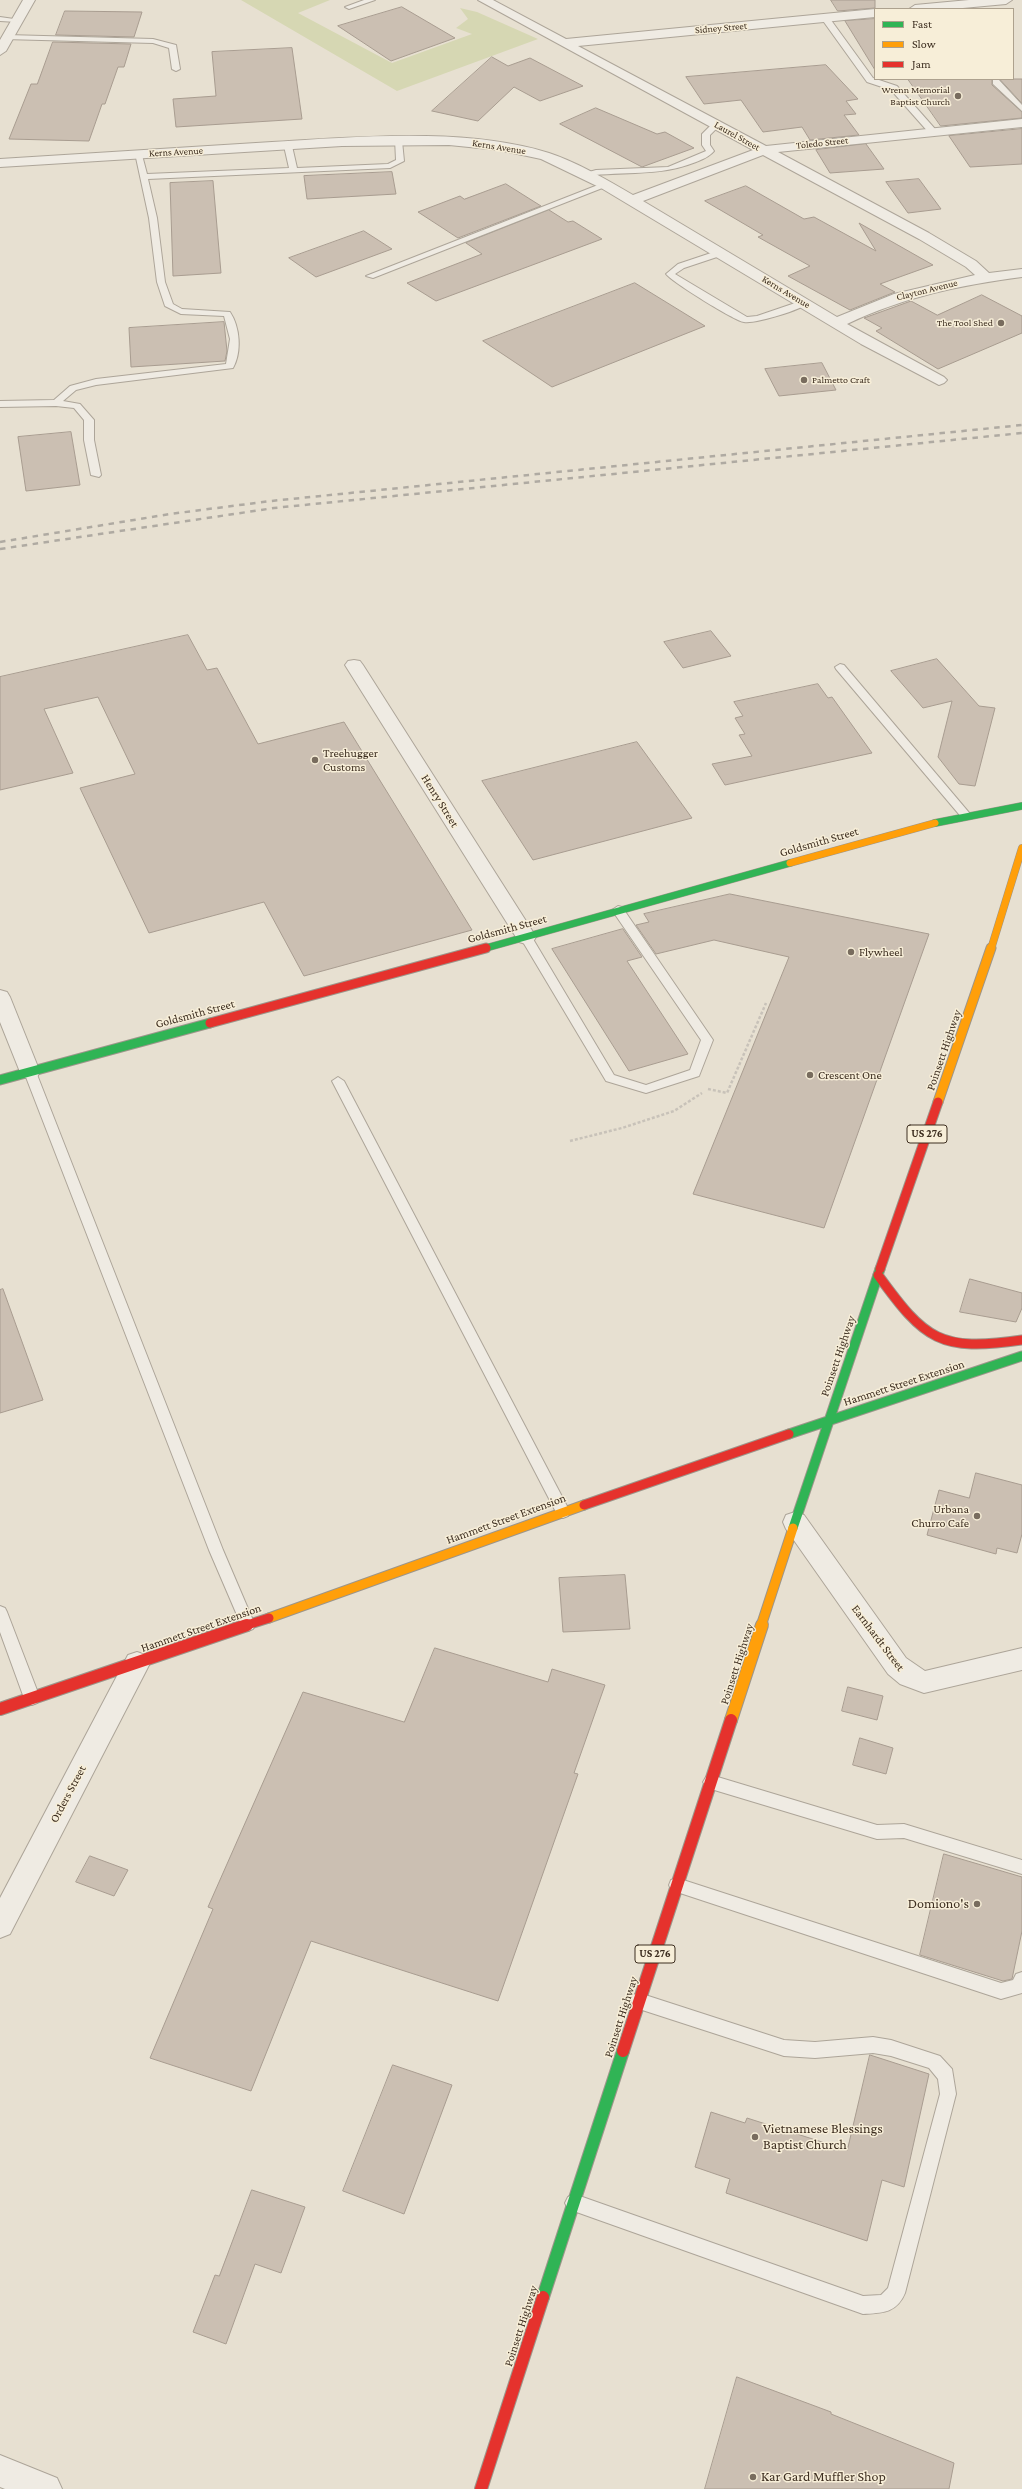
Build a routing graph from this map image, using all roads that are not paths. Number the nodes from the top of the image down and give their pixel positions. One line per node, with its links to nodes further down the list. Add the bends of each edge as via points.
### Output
1 (29, 0): 10 (street)
2 (370, 0): 5 (lane)
3 (484, 0): 12 (street, Laurel Street)
4 (1006, 0): 6 (street)
5 (349, 7)
6 (930, 8)
7 (874, 13): 8 (street, Sidney Street)
8 (825, 18): 12 (street, Sidney Street); 19 (lane, via 870,80 894,88)
9 (0, 19): 10 (lane)
10 (17, 20): 11 (street)
11 (7, 37): 13 (street); 14 (lane, via 153,41 173,47)
12 (566, 43): 18 (street, Laurel Street)
13 (0, 51)
14 (176, 69)
15 (996, 82): 16 (lane)
16 (1022, 109)
17 (1022, 123): 19 (street, Toledo Street)
18 (717, 124): 22 (street, Laurel Street); 24 (lane, via 706,134 706,145 710,151)
19 (933, 132): 22 (street, Toledo Street)
20 (398, 141): 21 (street, Kerns Avenue); 26 (lane, via 400,161 390,166); 28 (street, Kerns Avenue, via 449,141 499,146 545,156)
21 (288, 146): 23 (street, Kerns Avenue); 26 (lane)
22 (764, 150): 27 (street, Toledo Street); 35 (street, Laurel Street, via 924,236 971,264)
23 (138, 155): 25 (street, Kerns Avenue); 29 (lane)
24 (686, 162): 27 (lane); 28 (lane, via 668,168)
25 (0, 163)
26 (293, 170): 29 (lane)
27 (705, 171): 31 (street, Toledo Street)
28 (586, 174): 30 (street, Kerns Avenue)
29 (144, 177): 39 (lane, via 153,218 161,282 168,306 181,311 228,314 232,321 234,358 230,366 133,377 73,388)
30 (606, 185): 31 (street, Kerns Avenue); 34 (lane)
31 (631, 200): 32 (street, Kerns Avenue)
32 (720, 253): 36 (street, Kerns Avenue); 36 (lane, via 681,266 670,274 745,320 758,319)
33 (1022, 273): 35 (street, Clayton Avenue)
34 (370, 276)
35 (986, 278): 37 (street, Clayton Avenue, via 907,294 872,306)
36 (804, 303): 37 (street, Kerns Avenue)
37 (837, 323): 38 (street, Kerns Avenue, via 914,369)
38 (939, 380)
39 (56, 403): 40 (lane); 41 (lane, via 77,406 89,420 89,440)
40 (0, 404)
41 (96, 475)
42 (354, 665): 49 (street, Henry Street)
43 (840, 667): 45 (lane)
44 (1022, 806): 45 (main road, Goldsmith Street)
45 (967, 817): 48 (main road, Goldsmith Street, via 921,826)
46 (1022, 848): 47 (main road, Poinsett Highway / US 276)
47 (1017, 881): 54 (main road, Poinsett Highway / US 276)
48 (618, 910): 49 (main road, Goldsmith Street); 49 (lane, via 706,1040 695,1073 646,1089 610,1078)
49 (526, 937): 51 (main road, Goldsmith Street)
50 (0, 998): 51 (street)
51 (30, 1072): 52 (main road, Goldsmith Street); 61 (lane, via 216,1550)
52 (0, 1080)
53 (338, 1081): 58 (lane)
54 (878, 1275): 55 (main road, via 906,1313 924,1330 949,1344 982,1347); 57 (main road, Poinsett Highway / US 276)
55 (1022, 1340)
56 (1022, 1356): 57 (main road, Hammett Street Extension)
57 (828, 1420): 58 (main road, Hammett Street Extension); 59 (main road, Poinsett Highway / US 276)
58 (563, 1512): 61 (main road, Hammett Street Extension)
59 (795, 1522): 62 (street, Earnhardt Street, via 897,1666 908,1676 924,1682); 66 (main road, Poinsett Highway / US 276)
60 (0, 1612): 64 (lane)
61 (248, 1625): 63 (main road, Hammett Street Extension)
62 (1022, 1659)
63 (137, 1663): 64 (main road, Hammett Street Extension); 69 (street, Orders Street)
64 (32, 1698): 65 (main road, Hammett Street Extension)
65 (0, 1709)
66 (711, 1782): 67 (lane, via 878,1832 904,1831); 68 (main road, Poinsett Highway / US 276)
67 (1022, 1867)
68 (677, 1885): 70 (lane, via 1001,1991 1018,1987); 71 (main road, Poinsett Highway / US 276)
69 (0, 1925)
70 (1022, 1980)
71 (639, 2001): 72 (main road, Poinsett Highway / US 276); 72 (lane, via 784,2048 815,2050 873,2044 891,2048 934,2062 946,2075 948,2094 896,2293 885,2304 863,2305)
72 (574, 2203): 75 (main road, Poinsett Highway / US 276)
73 (0, 2471): 74 (street)
74 (46, 2489)
75 (481, 2489)

